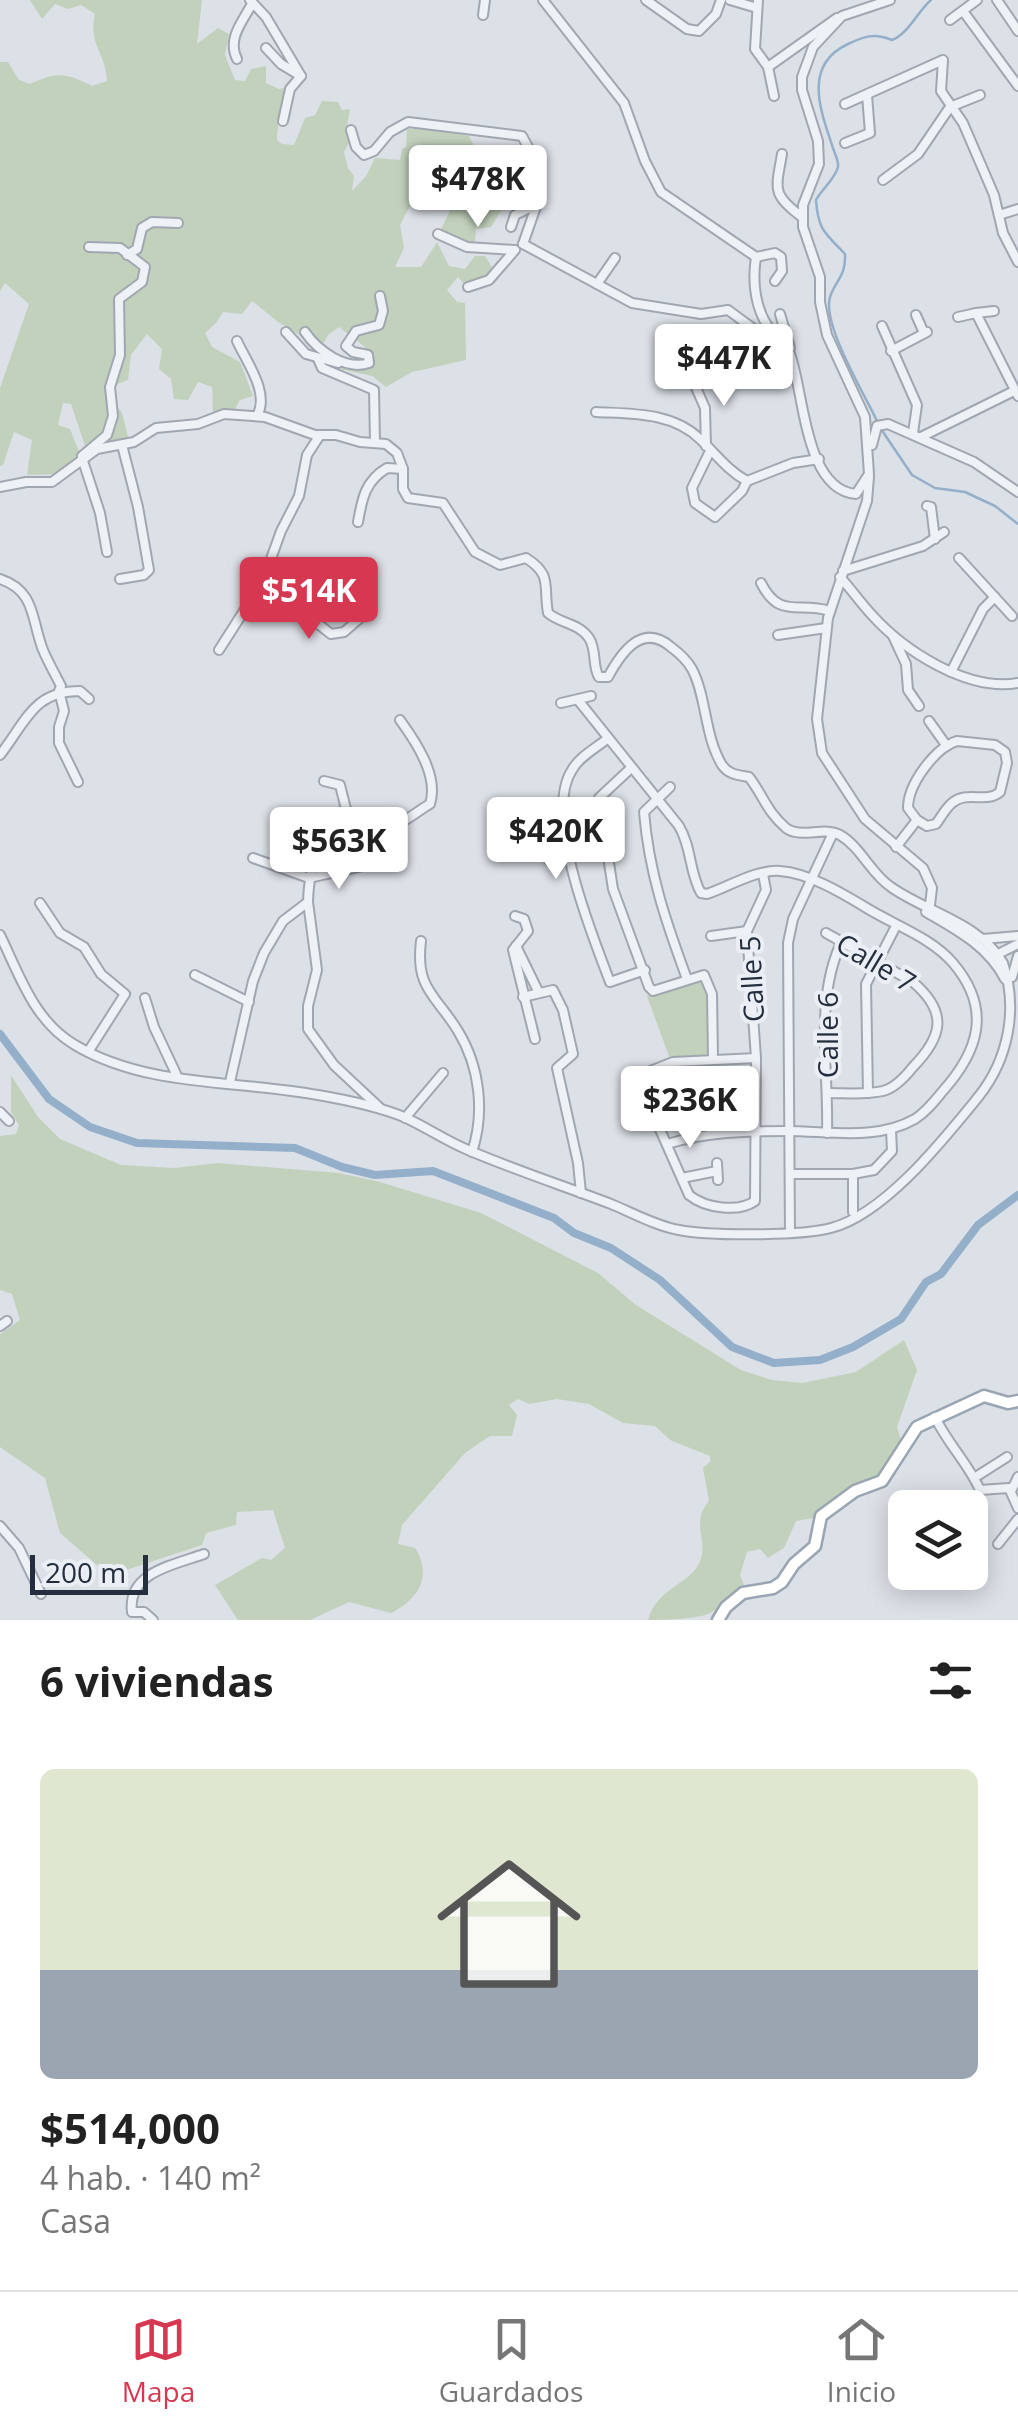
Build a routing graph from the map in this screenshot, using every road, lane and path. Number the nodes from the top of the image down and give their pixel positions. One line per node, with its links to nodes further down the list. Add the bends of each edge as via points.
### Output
1 (485, 0): 13 (street)
2 (543, 0): 43 (street, via 624,103 661,192)
3 (646, 0): 4 (street, via 687,30 699,31)
4 (722, 0)
5 (730, 0): 10 (street)
6 (890, 0): 11 (street)
7 (977, 0): 12 (street)
8 (997, 0): 16 (street)
9 (251, 2): 18 (street, via 234,37); 20 (street)
10 (758, 4): 19 (street, via 755,49)
11 (869, 4): 14 (street)
12 (963, 12): 15 (street); 21 (street)
13 (483, 16)
14 (842, 16): 19 (street); 35 (street, via 813,48 802,77 820,164)
15 (950, 20)
16 (1018, 30)
17 (266, 48): 20 (street)
18 (236, 60)
19 (768, 67): 24 (street)
20 (300, 76): 27 (street, via 290,88)
21 (1018, 86)
22 (867, 95): 25 (street); 26 (street, via 943,60 940,91); 29 (street, via 870,133)
23 (980, 95): 26 (street)
24 (774, 96)
25 (845, 104)
26 (950, 107): 31 (street, via 918,154); 34 (street, via 963,122)
27 (283, 121)
28 (351, 130): 32 (street, via 364,156 408,122 522,136)
29 (845, 143)
30 (782, 154): 35 (street, via 777,192)
31 (883, 180)
32 (536, 205): 37 (street, via 515,216); 39 (street)
33 (1018, 209): 34 (street)
34 (998, 215): 45 (street)
35 (802, 217): 75 (street, via 828,336 862,407)
36 (178, 223): 42 (street, via 142,228 137,249)
37 (511, 226)
38 (438, 234): 41 (street, via 467,248)
39 (523, 244): 41 (street); 47 (street)
40 (89, 247): 42 (street, via 115,247)
41 (514, 250): 48 (street, via 489,280)
42 (126, 255): 76 (street, via 146,267 142,282 119,299 110,430)
43 (756, 257): 46 (street, via 781,257); 60 (street, via 761,312)
44 (615, 258): 47 (street)
45 (1018, 262)
46 (775, 281)
47 (597, 284): 60 (street, via 653,308 728,310)
48 (468, 286)
49 (380, 296): 62 (street, via 380,325 356,331 346,346 368,355 369,363)
50 (994, 311): 51 (street)
51 (976, 313): 54 (street); 64 (street)
52 (780, 314): 60 (street)
53 (916, 315): 59 (street, via 926,332)
54 (958, 318)
55 (882, 326): 59 (street)
56 (286, 332): 61 (street, via 298,349)
57 (305, 332): 62 (street)
58 (237, 341): 66 (street, via 260,390)
59 (892, 351): 68 (street, via 917,405)
60 (790, 353): 73 (street)
61 (318, 359): 62 (street); 69 (street, via 322,368 374,390)
62 (348, 366)
63 (694, 383): 71 (street, via 706,408)
64 (1016, 392): 68 (street)
65 (596, 412): 71 (street, via 656,416)
66 (257, 416): 67 (street); 70 (street, via 224,414 156,428)
67 (320, 435): 69 (street); 89 (street)
68 (917, 435): 75 (street, via 876,426); 79 (street)
69 (375, 443): 74 (street, via 397,453)
70 (122, 446): 72 (street); 88 (street, via 149,570)
71 (708, 448): 77 (street); 77 (street, via 692,488 695,503 715,517)
72 (83, 460): 76 (street); 84 (street)
73 (818, 460): 75 (street, via 846,493 861,490); 77 (street)
74 (403, 469): 81 (street, via 387,468 369,482); 121 (street, via 408,498 443,503 475,552 500,565 526,558 538,566 546,577 548,613 587,635 600,678 608,677 622,651 638,639 664,641 680,654 694,672 723,767 748,777 765,809 787,830)
75 (869, 474): 86 (street, via 867,501)
76 (62, 477): 78 (street)
77 (747, 481)
78 (0, 486)
79 (1018, 492)
80 (927, 506): 83 (street)
81 (358, 522)
82 (944, 532): 83 (street)
83 (936, 538): 86 (street)
84 (106, 552)
85 (959, 558): 91 (street)
86 (841, 574): 92 (street); 97 (street)
87 (0, 579): 101 (street, via 25,595)
88 (120, 579)
89 (263, 581): 94 (street, via 331,634); 98 (street)
90 (761, 582): 92 (street, via 775,604)
91 (994, 597): 93 (street); 99 (street)
92 (830, 610): 95 (street)
93 (1012, 616)
94 (360, 618)
95 (826, 628): 96 (street); 122 (street, via 817,720 822,753 865,819)
96 (778, 635)
97 (894, 636): 99 (street); 106 (street)
98 (218, 650)
99 (951, 672): 100 (street, via 995,686)
100 (1018, 682)
101 (59, 691): 103 (street, via 80,691); 111 (street, via 36,705); 116 (street, via 59,743)
102 (590, 696): 104 (street)
103 (89, 699)
104 (578, 700): 105 (street); 109 (street)
105 (561, 703)
106 (918, 706)
107 (400, 720): 120 (street, via 422,755 430,804 395,825)
108 (929, 721): 110 (street)
109 (607, 738): 114 (street); 123 (street, via 576,764 563,789)
110 (946, 745): 112 (street, via 999,746); 119 (street, via 909,795)
111 (0, 755)
112 (1007, 763): 113 (street); 119 (street, via 996,797 963,796 932,826)
113 (1018, 765)
114 (630, 769): 118 (street); 151 (street, via 599,798 613,889)
115 (324, 781): 120 (street, via 340,785)
116 (78, 782)
117 (670, 787): 118 (street)
118 (656, 800): 127 (street, via 688,841 701,893); 153 (street, via 644,812 652,874)
119 (917, 820): 122 (street)
120 (351, 829): 128 (street, via 327,841)
121 (833, 832): 129 (street); 130 (street)
122 (896, 847): 131 (street, via 924,868)
123 (570, 856): 125 (street); 151 (street, via 610,982)
124 (253, 858): 128 (street)
125 (549, 860)
126 (363, 866): 128 (street)
127 (763, 874): 129 (street, via 783,870); 139 (street, Calle 5, via 766,890)
128 (309, 878): 133 (street)
129 (812, 881): 138 (street); 176 (street, via 788,942)
130 (890, 887): 132 (street); 135 (street)
131 (932, 892): 132 (street); 135 (street); 137 (street)
132 (914, 900): 135 (street)
133 (308, 902): 158 (street, via 275,930); 170 (street, via 317,970 308,1029 334,1066)
134 (40, 903): 161 (street, via 60,932 130,995)
135 (930, 912): 137 (street); 148 (street)
136 (515, 916): 147 (street, via 524,919 528,932)
137 (950, 919): 143 (street)
138 (896, 926): 150 (street); 175 (street, via 955,965 977,1027 963,1068 927,1109)
139 (747, 931): 142 (street); 163 (street, Calle 5)
140 (826, 933): 146 (street, Calle 7)
141 (0, 934): 161 (street, via 45,1022)
142 (712, 936)
143 (981, 939): 144 (street); 148 (street)
144 (1018, 939): 148 (street)
145 (420, 941): 180 (street, via 424,986 460,1034 479,1091)
146 (842, 941): 150 (street, Calle 7); 167 (street, Calle 6, via 827,992)
147 (516, 946): 155 (street); 156 (street)
148 (993, 954): 154 (street); 159 (street)
149 (1018, 956): 154 (street)
150 (877, 961): 168 (street, via 866,984); 168 (street, Calle 7, via 924,992 938,1029 902,1080)
151 (645, 970): 153 (street, via 653,991)
152 (195, 975): 158 (street)
153 (687, 978): 162 (street, via 704,976 712,994)
154 (1012, 987): 159 (street)
155 (539, 993): 156 (street); 185 (street, via 555,991 573,1050 557,1068)
156 (524, 997): 160 (street)
157 (145, 998): 165 (street)
158 (249, 1002): 166 (street)
159 (1014, 1004): 187 (street, via 1008,1047 986,1087 902,1181 858,1219)
160 (535, 1039)
161 (90, 1053): 165 (street)
162 (714, 1058): 163 (street); 171 (street, via 640,1074)
163 (756, 1058): 177 (street, Calle 5)
164 (443, 1073): 173 (street)
165 (178, 1078): 166 (street)
166 (230, 1082): 170 (street)
167 (828, 1093): 168 (street, Calle 7); 178 (street, Calle 6)
168 (868, 1093)
169 (720, 1094): 171 (street)
170 (381, 1109): 173 (street)
171 (651, 1110): 179 (street)
172 (0, 1112): 174 (street)
173 (405, 1118): 180 (street)
174 (9, 1120)
175 (891, 1130): 178 (street); 183 (street, via 892,1151 874,1170)
176 (792, 1131): 177 (street); 178 (street); 182 (street)
177 (753, 1132): 179 (street); 184 (street, Calle 5, via 750,1206 700,1203)
178 (826, 1133)
179 (667, 1144): 184 (street)
180 (472, 1152): 185 (street)
181 (718, 1171): 184 (street)
182 (790, 1174): 183 (street); 187 (street)
183 (853, 1174): 186 (street)
184 (682, 1178)
185 (580, 1193): 187 (street, via 678,1230)
186 (853, 1212)
187 (790, 1232)
188 (1018, 1400): 189 (main road, via 984,1396)
189 (935, 1417): 192 (street); 201 (main road, via 912,1430 882,1481 821,1516 814,1548 782,1582 743,1592)
190 (1007, 1457): 192 (street)
191 (1018, 1477): 193 (street)
192 (974, 1478): 193 (street, via 980,1490)
193 (1011, 1491): 194 (street)
194 (1018, 1508)
195 (1018, 1519): 197 (street)
196 (0, 1526): 199 (street)
197 (998, 1544)
198 (204, 1554): 200 (street, via 143,1578 132,1612)
199 (41, 1594)
200 (154, 1620)
201 (718, 1620)

